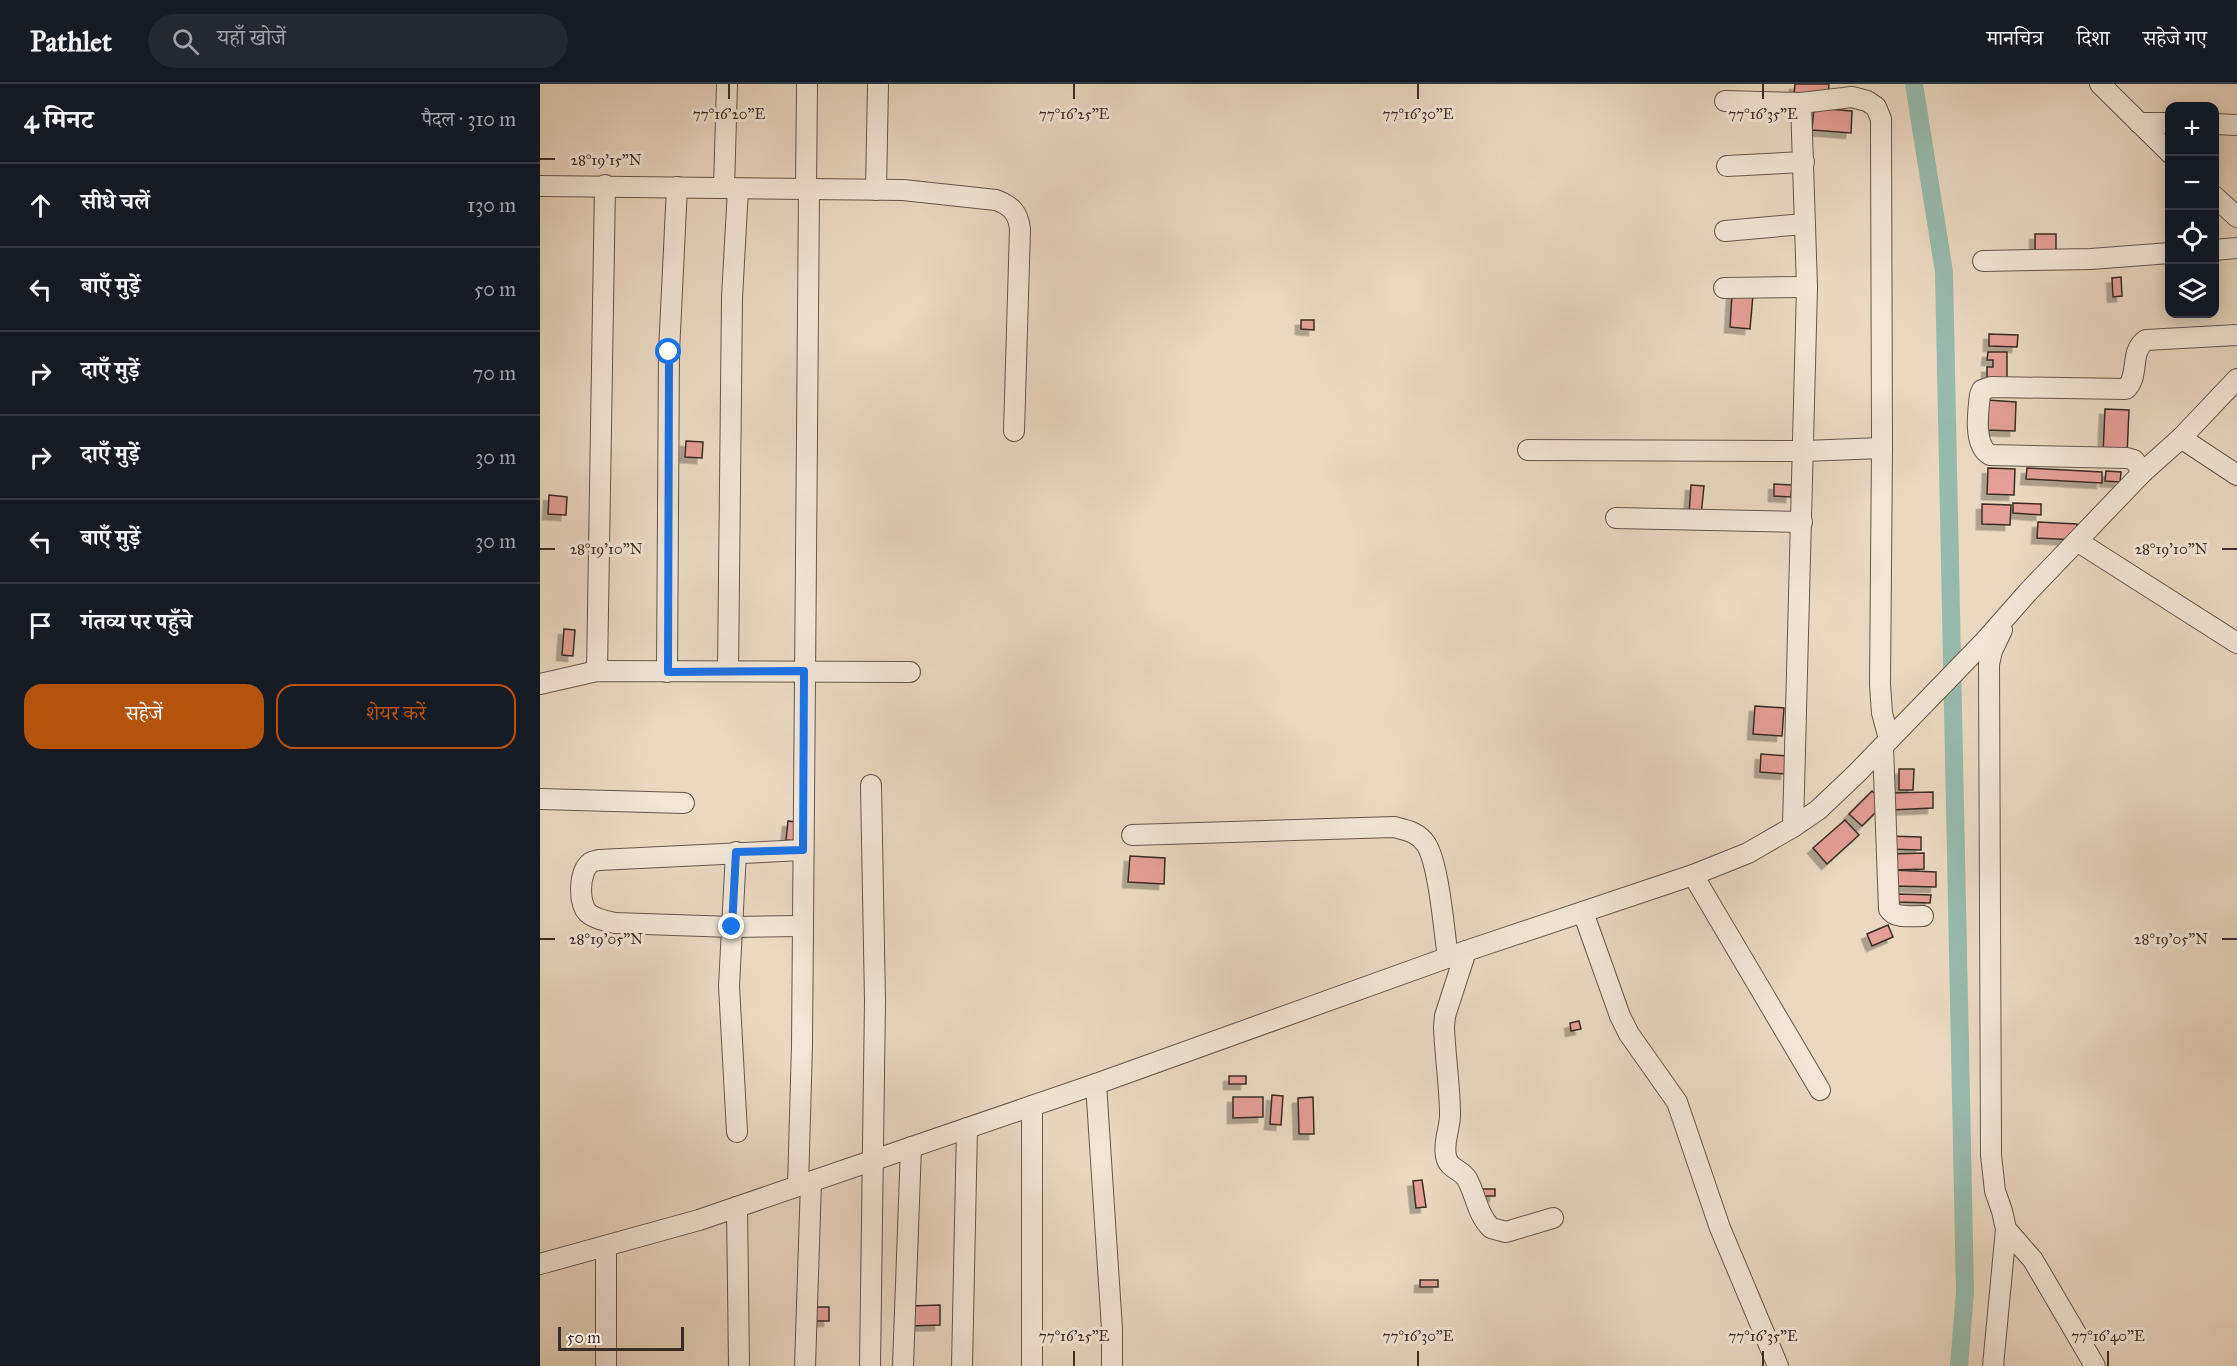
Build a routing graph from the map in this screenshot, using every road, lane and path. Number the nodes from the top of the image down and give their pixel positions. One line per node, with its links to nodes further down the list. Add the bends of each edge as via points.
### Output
1 (727, 84): 17 (street)
2 (807, 84): 18 (street)
3 (878, 84): 19 (street)
4 (2100, 84): 7 (street)
5 (1725, 101): 6 (street)
6 (1801, 104): 12 (street); 34 (street, via 1852,97 1876,106 1881,119)
7 (2139, 123): 8 (street); 11 (street)
8 (2165, 123)
9 (2219, 124): 10 (street)
10 (2237, 125)
11 (2165, 149)
12 (1804, 162): 13 (street); 22 (street)
13 (1727, 166)
14 (605, 185): 15 (street); 16 (street); 44 (street)
15 (540, 186)
16 (677, 187): 17 (street); 47 (street, via 669,352)
17 (731, 189): 18 (street); 45 (street)
18 (808, 189): 19 (street); 46 (street)
19 (876, 190): 32 (street, via 996,200 1009,204 1015,211 1020,229)
20 (2219, 201): 21 (street)
21 (2237, 218)
22 (1804, 224): 23 (street); 28 (street)
23 (1725, 231)
24 (2237, 248): 25 (street)
25 (2219, 250)
26 (2165, 253): 27 (street)
27 (1983, 261)
28 (1807, 287): 29 (street); 36 (street)
29 (1724, 288)
30 (2237, 336): 37 (street, via 2146,340 2139,346 2126,389 1990,387 1980,395 1980,443 1990,455 2127,458 2134,460)
31 (2237, 379): 33 (street)
32 (1014, 432)
33 (2181, 438): 37 (street); 38 (street)
34 (1882, 448): 36 (street); 50 (street, via 1880,686)
35 (1528, 450): 36 (street)
36 (1804, 451): 40 (street)
37 (2143, 472): 41 (street)
38 (2237, 476)
39 (1616, 518): 40 (street)
40 (1802, 522): 54 (street)
41 (2077, 541): 42 (street); 43 (street)
42 (2009, 614): 50 (street); 74 (street, via 1989,664 1991,1155 1995,1191)
43 (2237, 643)
44 (597, 671): 47 (street); 49 (street)
45 (728, 671): 46 (street); 47 (street)
46 (804, 671): 48 (street); 56 (street)
47 (668, 672)
48 (910, 672)
49 (540, 684)
50 (1886, 743): 54 (street, via 1818,810); 60 (street, via 1889,909 1897,915)
51 (871, 784): 70 (street)
52 (540, 799): 53 (street)
53 (684, 803)
54 (1793, 827): 58 (street, via 1748,853)
55 (1132, 835): 63 (street, via 1394,827 1414,832 1426,843)
56 (803, 850): 57 (street); 61 (street)
57 (736, 852): 62 (street); 62 (street, via 599,860 585,870 580,891 587,912 598,919)
58 (1693, 875): 59 (street); 65 (street)
59 (1583, 912): 63 (street); 85 (street, via 1620,1016 1677,1102 1720,1228)
60 (1923, 916)
61 (802, 926): 62 (street); 71 (street)
62 (732, 927): 68 (street, via 729,986)
63 (1457, 954): 64 (street); 73 (street, via 1444,1027 1450,1116 1446,1159 1468,1180 1480,1214 1491,1228 1506,1232)
64 (1096, 1084): 66 (street); 84 (street)
65 (1820, 1090)
66 (1032, 1106): 67 (street); 83 (street)
67 (967, 1128): 69 (street); 82 (street)
68 (737, 1132)
69 (911, 1147): 70 (street); 81 (street)
70 (873, 1160): 71 (street); 80 (street)
71 (804, 1184): 72 (street); 79 (street)
72 (737, 1207): 75 (street); 78 (street)
73 (1553, 1218)
74 (2006, 1229): 86 (street); 87 (street, via 2033,1260)
75 (606, 1246): 76 (street); 77 (street)
76 (540, 1264)
77 (606, 1366)
78 (739, 1366)
79 (805, 1366)
80 (870, 1366)
81 (903, 1366)
82 (962, 1366)
83 (1032, 1366)
84 (1112, 1366)
85 (1778, 1366)
86 (1993, 1366)
87 (2095, 1366)

